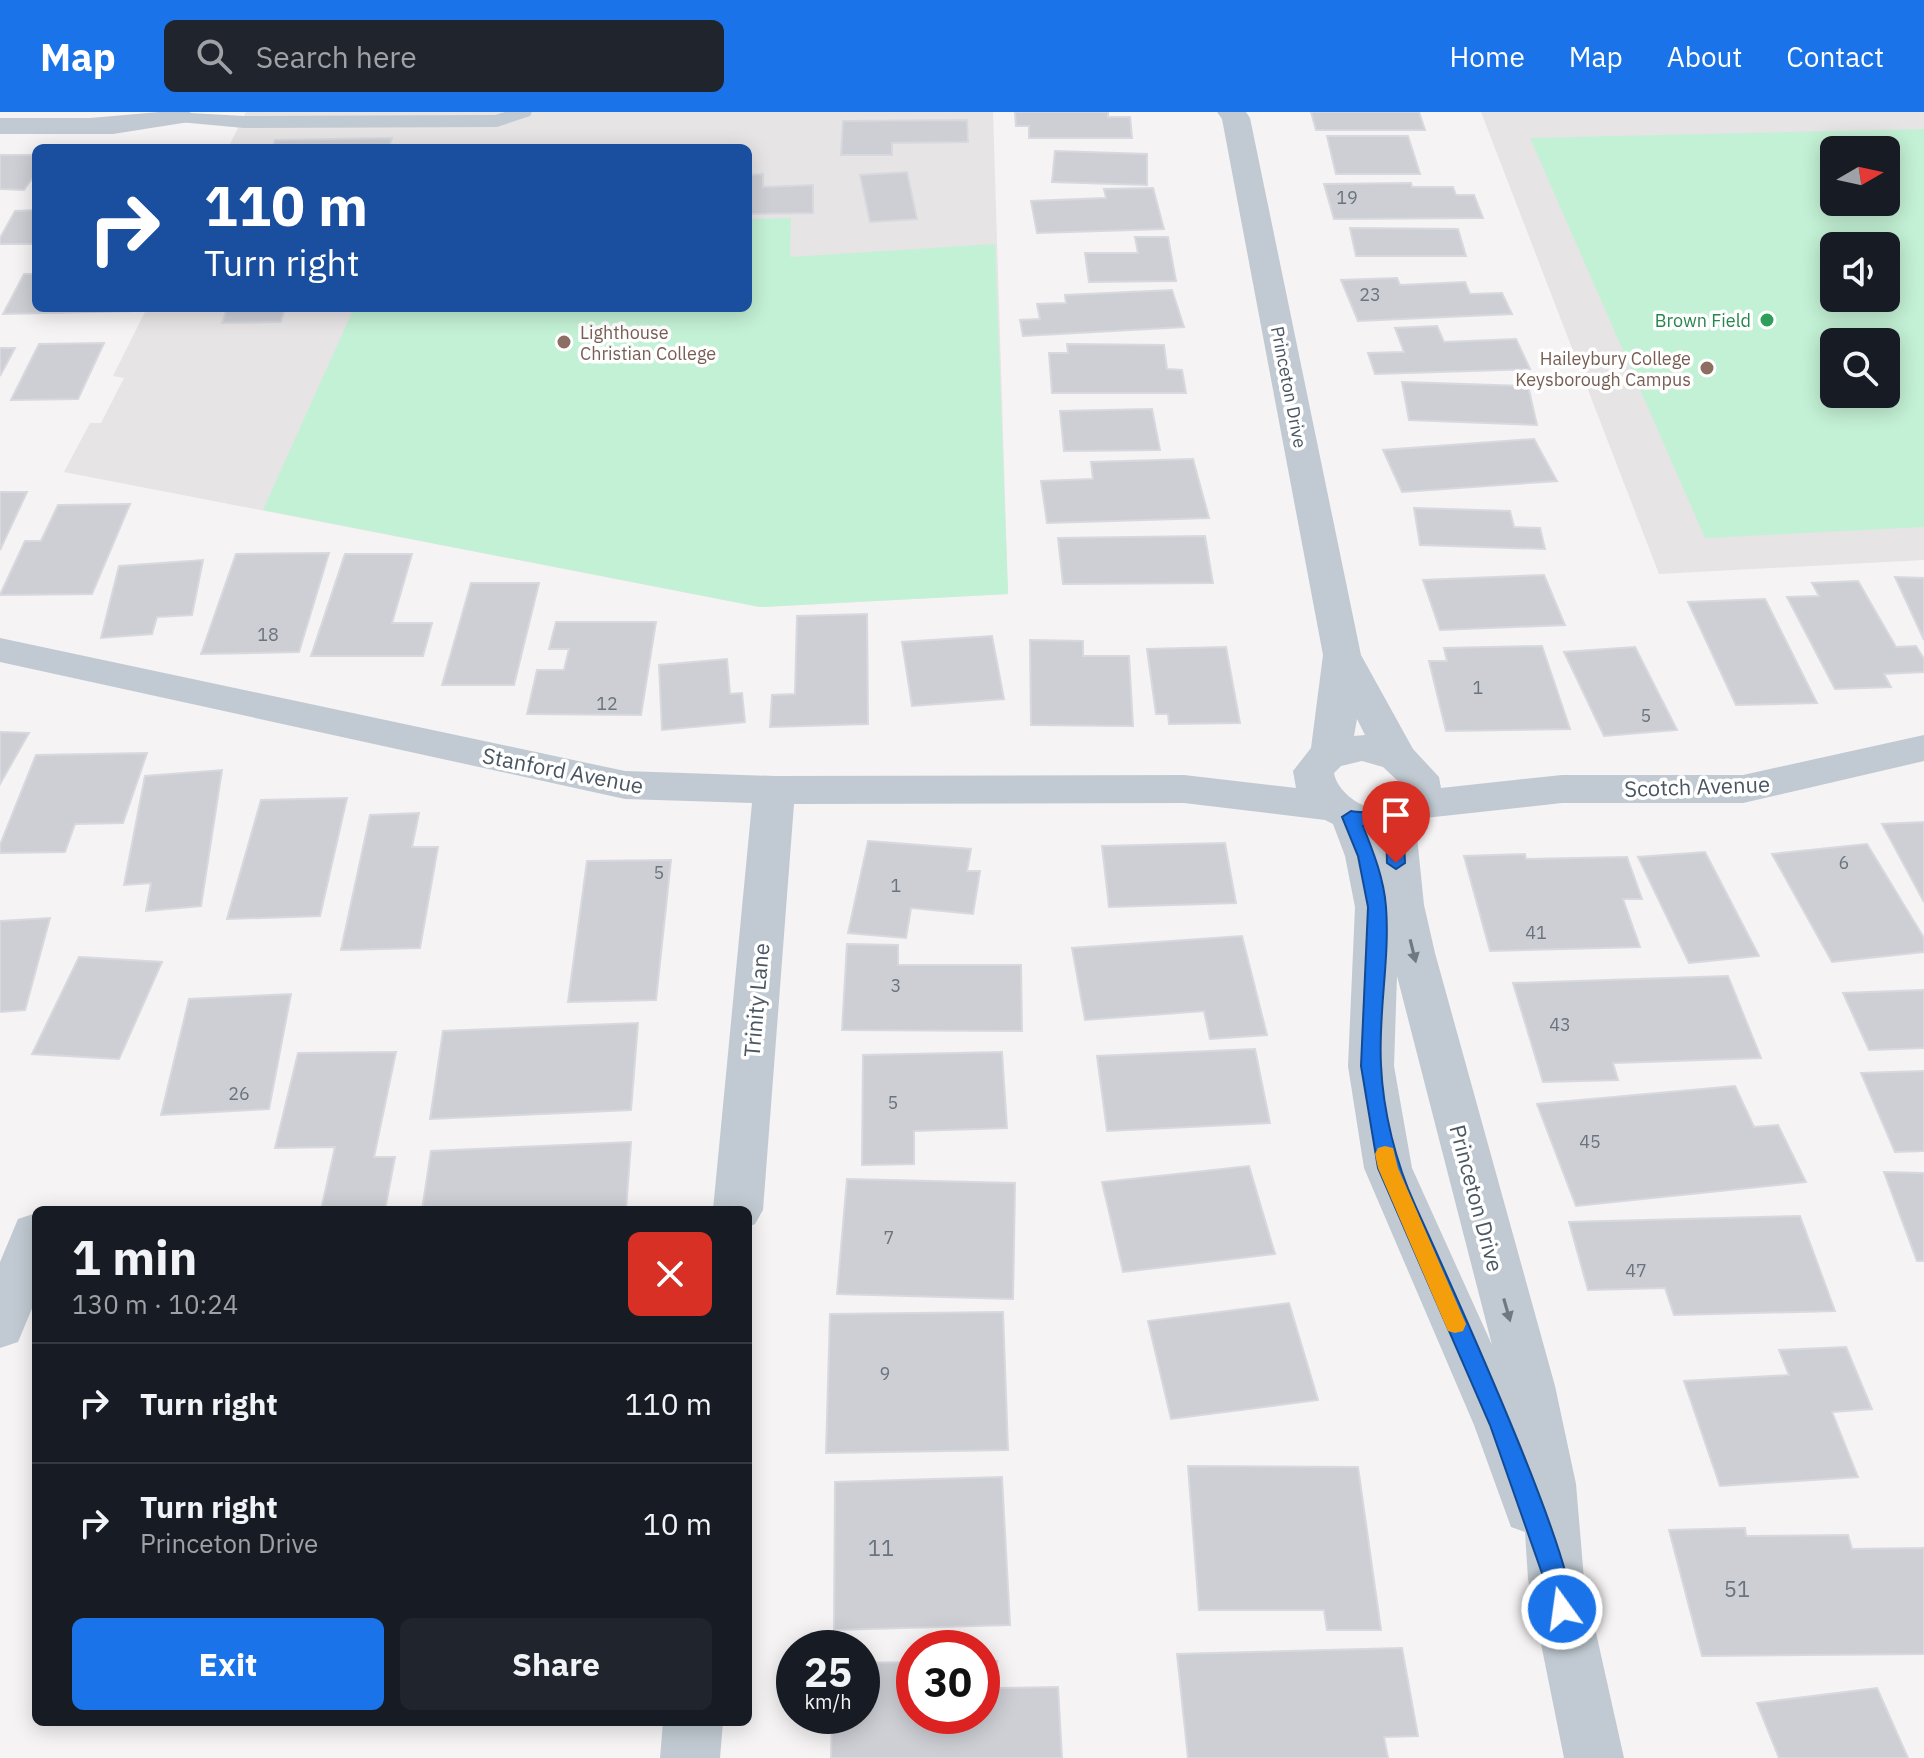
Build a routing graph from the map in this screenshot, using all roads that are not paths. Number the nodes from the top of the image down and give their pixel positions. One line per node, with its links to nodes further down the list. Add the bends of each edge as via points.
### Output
1 (523, 112): 3 (lane, via 497,121 244,122)
2 (1235, 114): 6 (street, Princeton Drive)
3 (179, 116): 4 (street, via 144,124)
4 (0, 126)
5 (0, 650): 10 (street, Stanford Avenue, via 625,785)
6 (1342, 655): 8 (street, Princeton Drive, via 1336,731); 11 (street, Princeton Drive)
7 (1924, 748): 11 (street, Scotch Avenue, via 1743,789)
8 (1324, 760): 9 (street, Stanford Avenue, via 1278,777); 11 (street, Stanford Avenue, via 1362,748); 11 (street, via 1314,786)
9 (1184, 789): 10 (street, Stanford Avenue); 11 (street, Stanford Avenue)
10 (774, 790): 12 (street, Trinity Lane)
11 (1383, 795): 15 (street, Princeton Drive, one-way to 15, via 1410,941 1529,1386 1549,1484); 15 (street, Princeton Drive, via 1366,856 1377,907 1371,1066 1388,1168 1501,1425)
12 (738, 1206)
13 (32, 1244): 14 (street)
14 (0, 1326)
15 (1556, 1579): 18 (street, Princeton Drive)
16 (693, 1726): 17 (street)
17 (690, 1758)
18 (1594, 1758)

